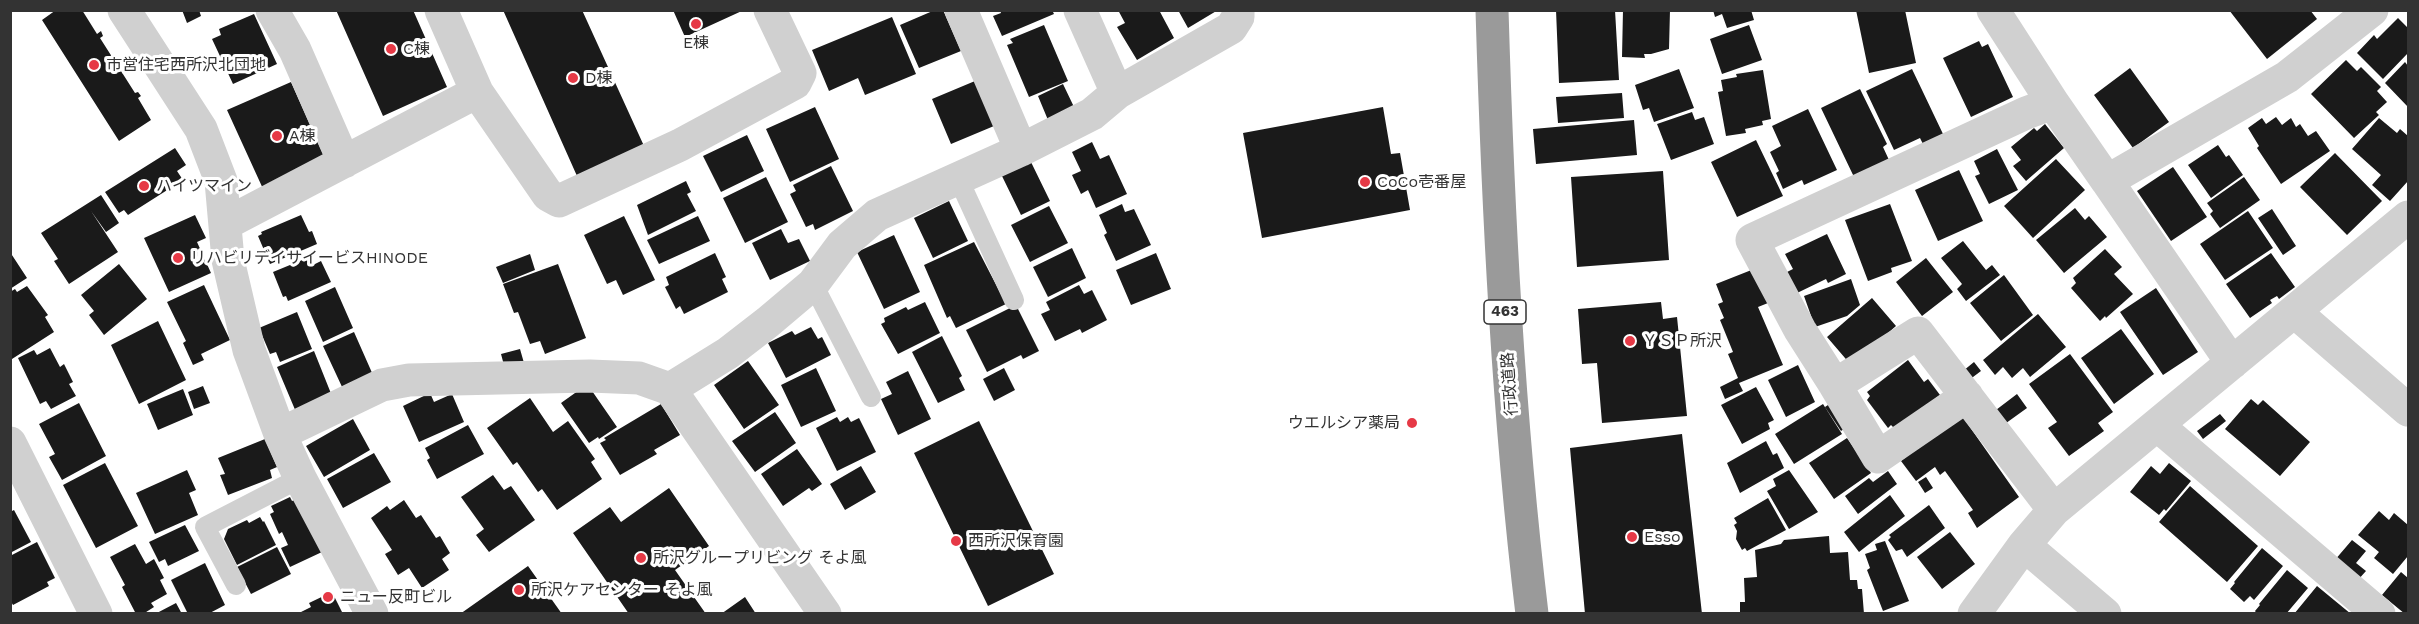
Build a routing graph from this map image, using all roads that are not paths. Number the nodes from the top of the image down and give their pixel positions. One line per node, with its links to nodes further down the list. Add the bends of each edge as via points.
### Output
1 (124, 10): 19 (street, via 201,129 221,181)
2 (272, 10): 15 (street, via 295,50)
3 (441, 10): 11 (street)
4 (770, 10): 11 (street, via 800,73 795,83 680,145 559,201 548,195)
5 (961, 10): 14 (street)
6 (1080, 10): 12 (street)
7 (1238, 10): 12 (street, via 1232,28)
8 (1492, 10): 39 (highway, 行政道路 / 463, via 1497,207 1520,514)
9 (1993, 10): 13 (street)
10 (2372, 10): 17 (street, via 2287,77)
11 (477, 92): 15 (street)
12 (1117, 93): 14 (street, via 1092,114)
13 (2053, 103): 17 (street); 24 (street, via 1752,240 1800,330)
14 (1021, 150): 16 (street)
15 (344, 162): 19 (street)
16 (958, 178): 20 (street, via 877,215 842,245); 21 (lane)
17 (2107, 181): 23 (street)
18 (2409, 217): 22 (street)
19 (225, 224): 30 (street, via 228,260 249,350)
20 (813, 284): 25 (street, via 728,353); 27 (lane)
21 (1014, 300)
22 (2295, 312): 23 (street); 28 (street)
23 (2232, 363): 29 (street)
24 (1835, 385): 26 (street, via 1918,333); 26 (street, via 1878,457)
25 (670, 389): 30 (street, via 639,378 590,375 409,380 382,385); 38 (street)
26 (1966, 396): 33 (street)
27 (871, 397)
28 (2409, 410)
29 (2157, 425): 33 (street); 42 (street)
30 (280, 434): 32 (street)
31 (10, 443): 36 (street)
32 (300, 478): 35 (lane, via 205,527); 37 (street)
33 (2054, 510): 34 (street)
34 (2024, 545): 40 (street); 41 (street)
35 (236, 585)
36 (96, 614)
37 (372, 614)
38 (825, 614)
39 (1532, 614)
40 (1974, 614)
41 (2105, 614)
42 (2379, 614)

